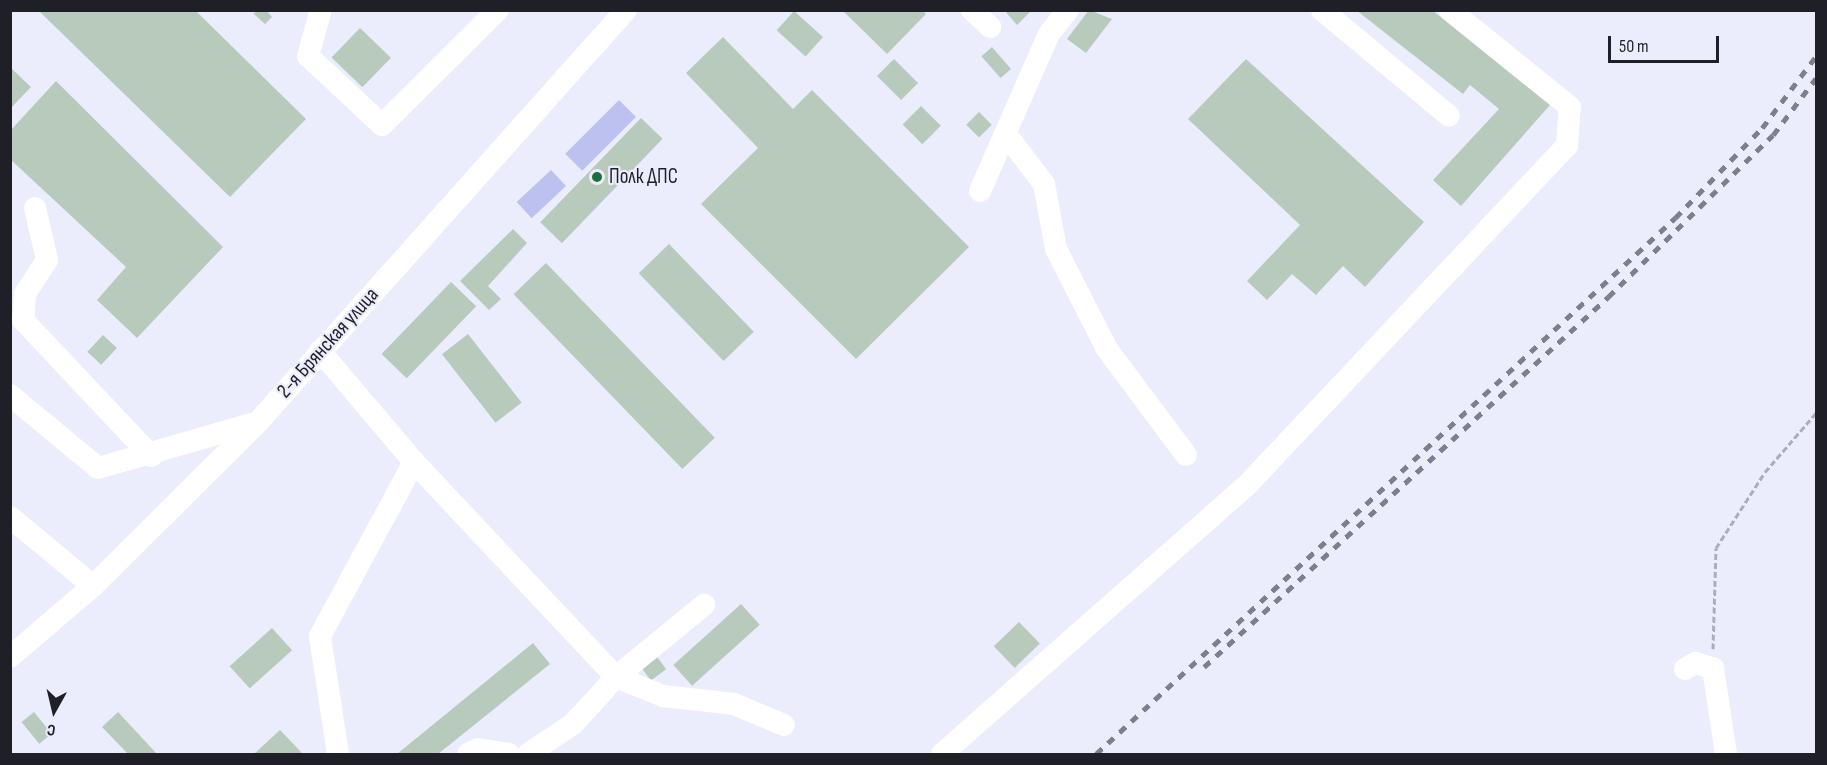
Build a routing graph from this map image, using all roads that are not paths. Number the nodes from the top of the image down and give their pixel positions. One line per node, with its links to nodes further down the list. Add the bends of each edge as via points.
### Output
1 (498, 10): 7 (street, via 382,125 308,56)
2 (626, 10): 13 (street, 2-я Брянская улица)
3 (972, 10): 8 (street)
4 (1068, 10): 10 (street, via 1049,34)
5 (1322, 10): 9 (street)
6 (1450, 10): 30 (street, via 1570,107 1567,146 1249,483)
7 (320, 13)
8 (990, 27)
9 (1449, 116)
10 (1006, 134): 11 (street); 16 (street, via 1044,184 1056,249 1107,349)
11 (980, 191)
12 (35, 208): 17 (street, via 47,260 25,294 23,320)
13 (320, 351): 15 (street, 2-я Брянская улица); 18 (street)
14 (10, 395): 17 (street, via 98,468)
15 (259, 422): 17 (street); 20 (street, 2-я Брянская улица)
16 (1186, 455)
17 (151, 456)
18 (414, 462): 24 (street); 26 (street, via 320,636)
19 (10, 517): 20 (street)
20 (93, 586): 22 (street, 2-я Брянская улица)
21 (704, 605): 24 (street)
22 (10, 657)
23 (1685, 669): 31 (street, via 1695,663 1713,668)
24 (616, 677): 25 (street, via 663,696 734,704); 29 (street, via 573,724)
25 (784, 725)
26 (338, 754)
27 (468, 754): 28 (street, via 478,749)
28 (509, 754)
29 (528, 754)
30 (942, 754)
31 (1726, 754)

